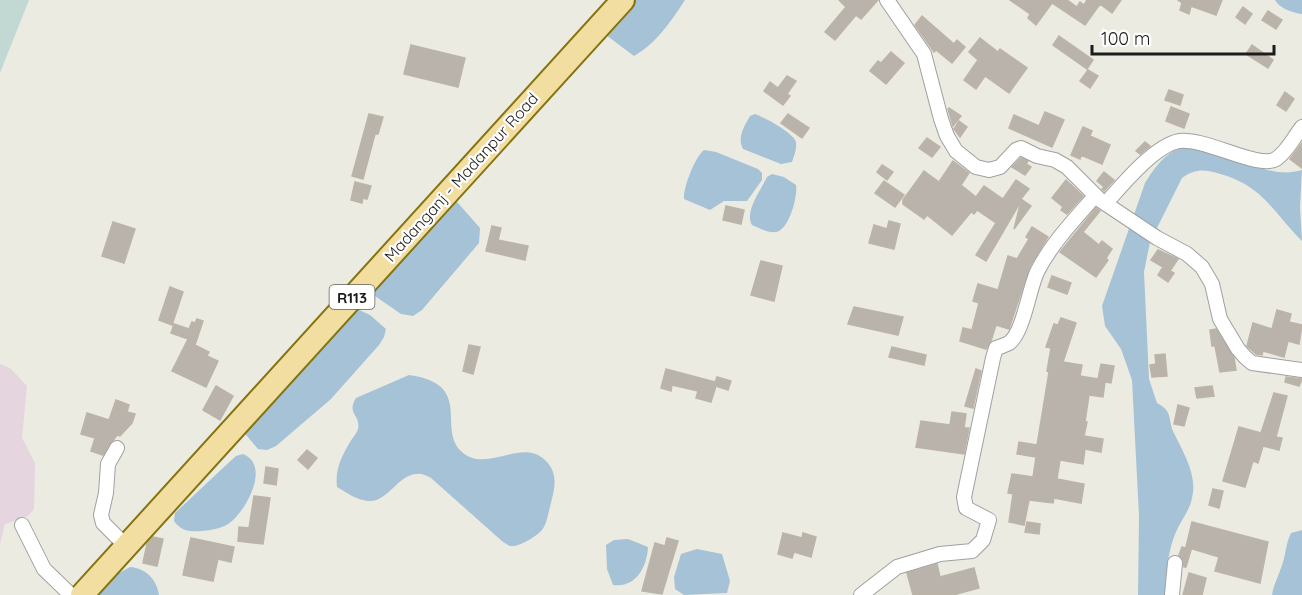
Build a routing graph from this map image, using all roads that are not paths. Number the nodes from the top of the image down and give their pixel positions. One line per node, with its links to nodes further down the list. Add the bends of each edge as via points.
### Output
1 (623, 0): 8 (main road, Madanganj - Madanpur Road / R113)
2 (887, 0): 4 (street, via 924,54 947,136 964,159 988,170 1000,167 1021,148 1067,167)
3 (1302, 127): 4 (street, via 1282,154 1270,162 1192,141 1171,144)
4 (1100, 200): 5 (street, via 1202,267 1212,284 1220,319 1252,363); 12 (street, via 1060,239 1038,270 1013,338 996,348 964,497 966,508 989,520 983,540 972,551 940,554 897,567)
5 (1302, 370)
6 (117, 448): 8 (street, via 108,464 100,515)
7 (22, 525): 10 (street, via 44,569)
8 (126, 546): 11 (main road, Madanganj - Madanpur Road / R113)
9 (1175, 563): 13 (street)
10 (72, 595)
11 (82, 595)
12 (861, 595)
13 (1172, 595)

